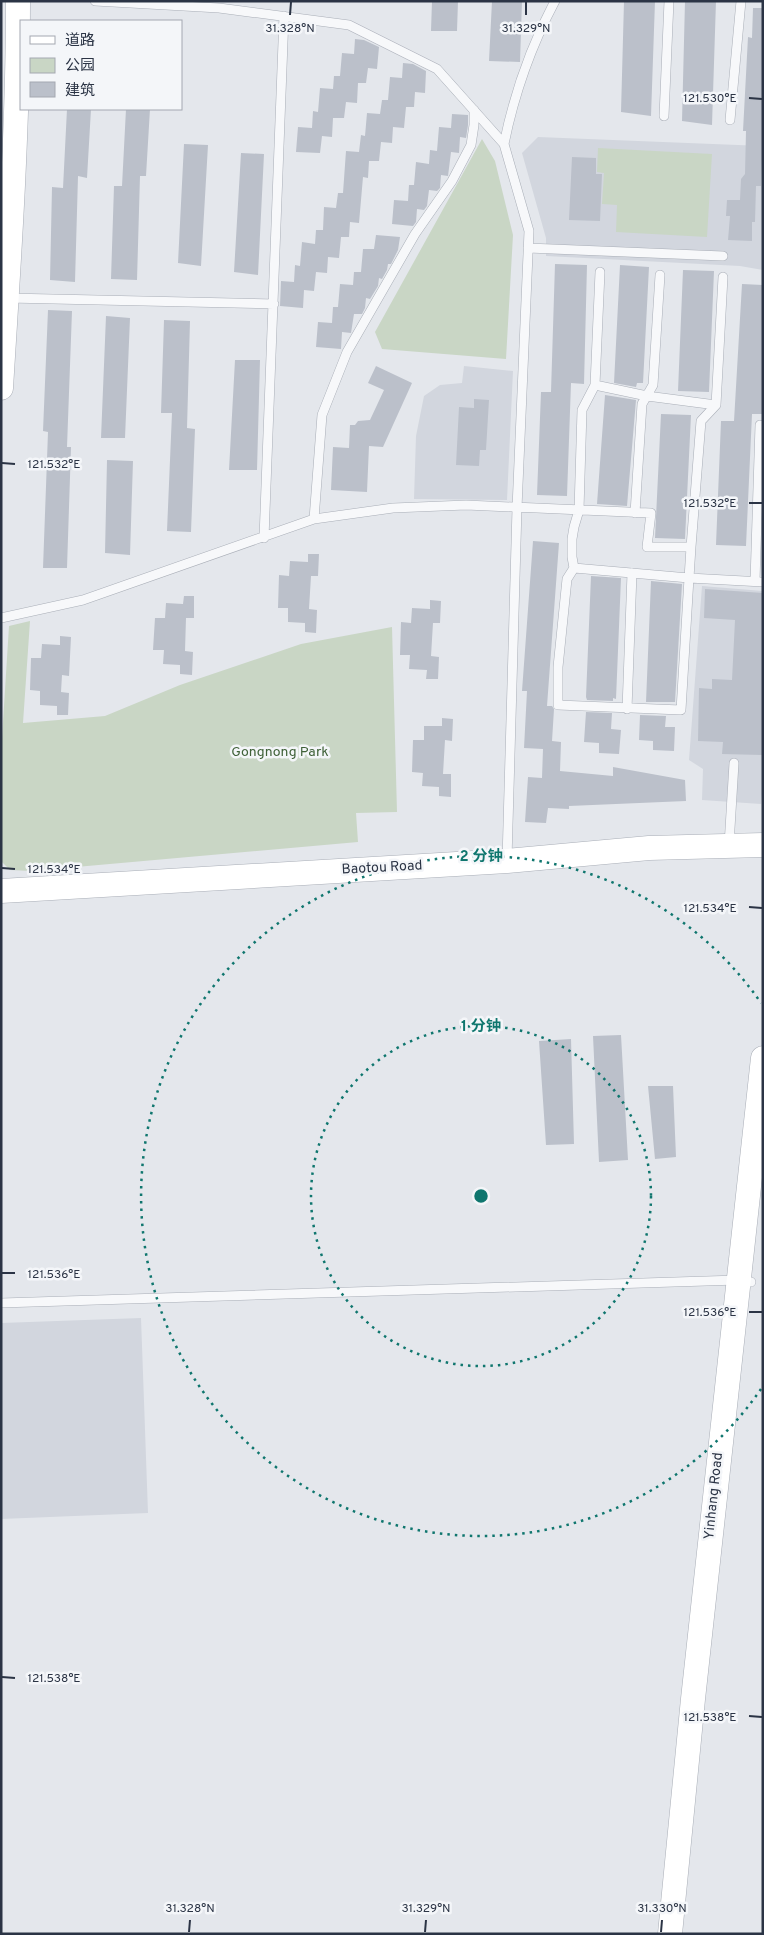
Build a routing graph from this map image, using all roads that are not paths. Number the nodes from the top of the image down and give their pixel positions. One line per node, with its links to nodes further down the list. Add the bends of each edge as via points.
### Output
1 (18, 1): 17 (main road)
2 (95, 1): 6 (lane)
3 (555, 1): 11 (lane, via 521,78)
4 (669, 1): 9 (lane)
5 (741, 1): 10 (lane)
6 (219, 4): 7 (lane)
7 (284, 16): 8 (lane, via 349,25 437,69); 18 (lane)
8 (474, 110): 11 (lane); 27 (lane, via 467,152 347,352 322,415)
9 (664, 116)
10 (730, 120)
11 (504, 144): 12 (lane, via 529,231)
12 (528, 248): 13 (lane); 24 (lane)
13 (723, 256)
14 (600, 272): 19 (lane)
15 (660, 274): 21 (lane, via 653,386)
16 (723, 278): 22 (lane)
17 (8, 298): 18 (lane); 20 (main road)
18 (274, 304): 28 (lane)
19 (595, 385): 21 (lane); 25 (lane, via 582,410)
20 (1, 387)
21 (647, 396): 22 (lane); 26 (lane, via 642,404)
22 (716, 404): 29 (lane, via 701,420)
23 (760, 426): 33 (lane)
24 (517, 508): 25 (lane); 27 (lane, via 466,505 393,508); 39 (lane)
25 (579, 510): 26 (lane); 30 (lane, via 573,533)
26 (635, 513): 29 (lane, via 651,513 647,547)
27 (314, 519): 28 (lane)
28 (264, 538): 34 (lane, via 83,600)
29 (691, 548): 32 (lane)
30 (574, 568): 31 (lane); 35 (lane, via 567,579 558,667 558,705)
31 (632, 573): 32 (lane); 35 (lane)
32 (689, 578): 33 (lane); 35 (lane, via 681,710)
33 (759, 582)
34 (1, 618)
35 (627, 709)
36 (734, 763): 38 (lane)
37 (763, 845): 38 (main road, Baotou Road)
38 (729, 846): 39 (main road, Baotou Road, via 649,848)
39 (507, 861): 40 (main road, Baotou Road)
40 (1, 891)
41 (763, 1058): 43 (main road, Yinhang Road)
42 (763, 1182): 43 (main road, Yinhang Road)
43 (744, 1281): 44 (lane); 45 (main road, Yinhang Road, via 693,1699); 46 (main road, Yinhang Road)
44 (1, 1303)
45 (670, 1934)
46 (683, 1934)

